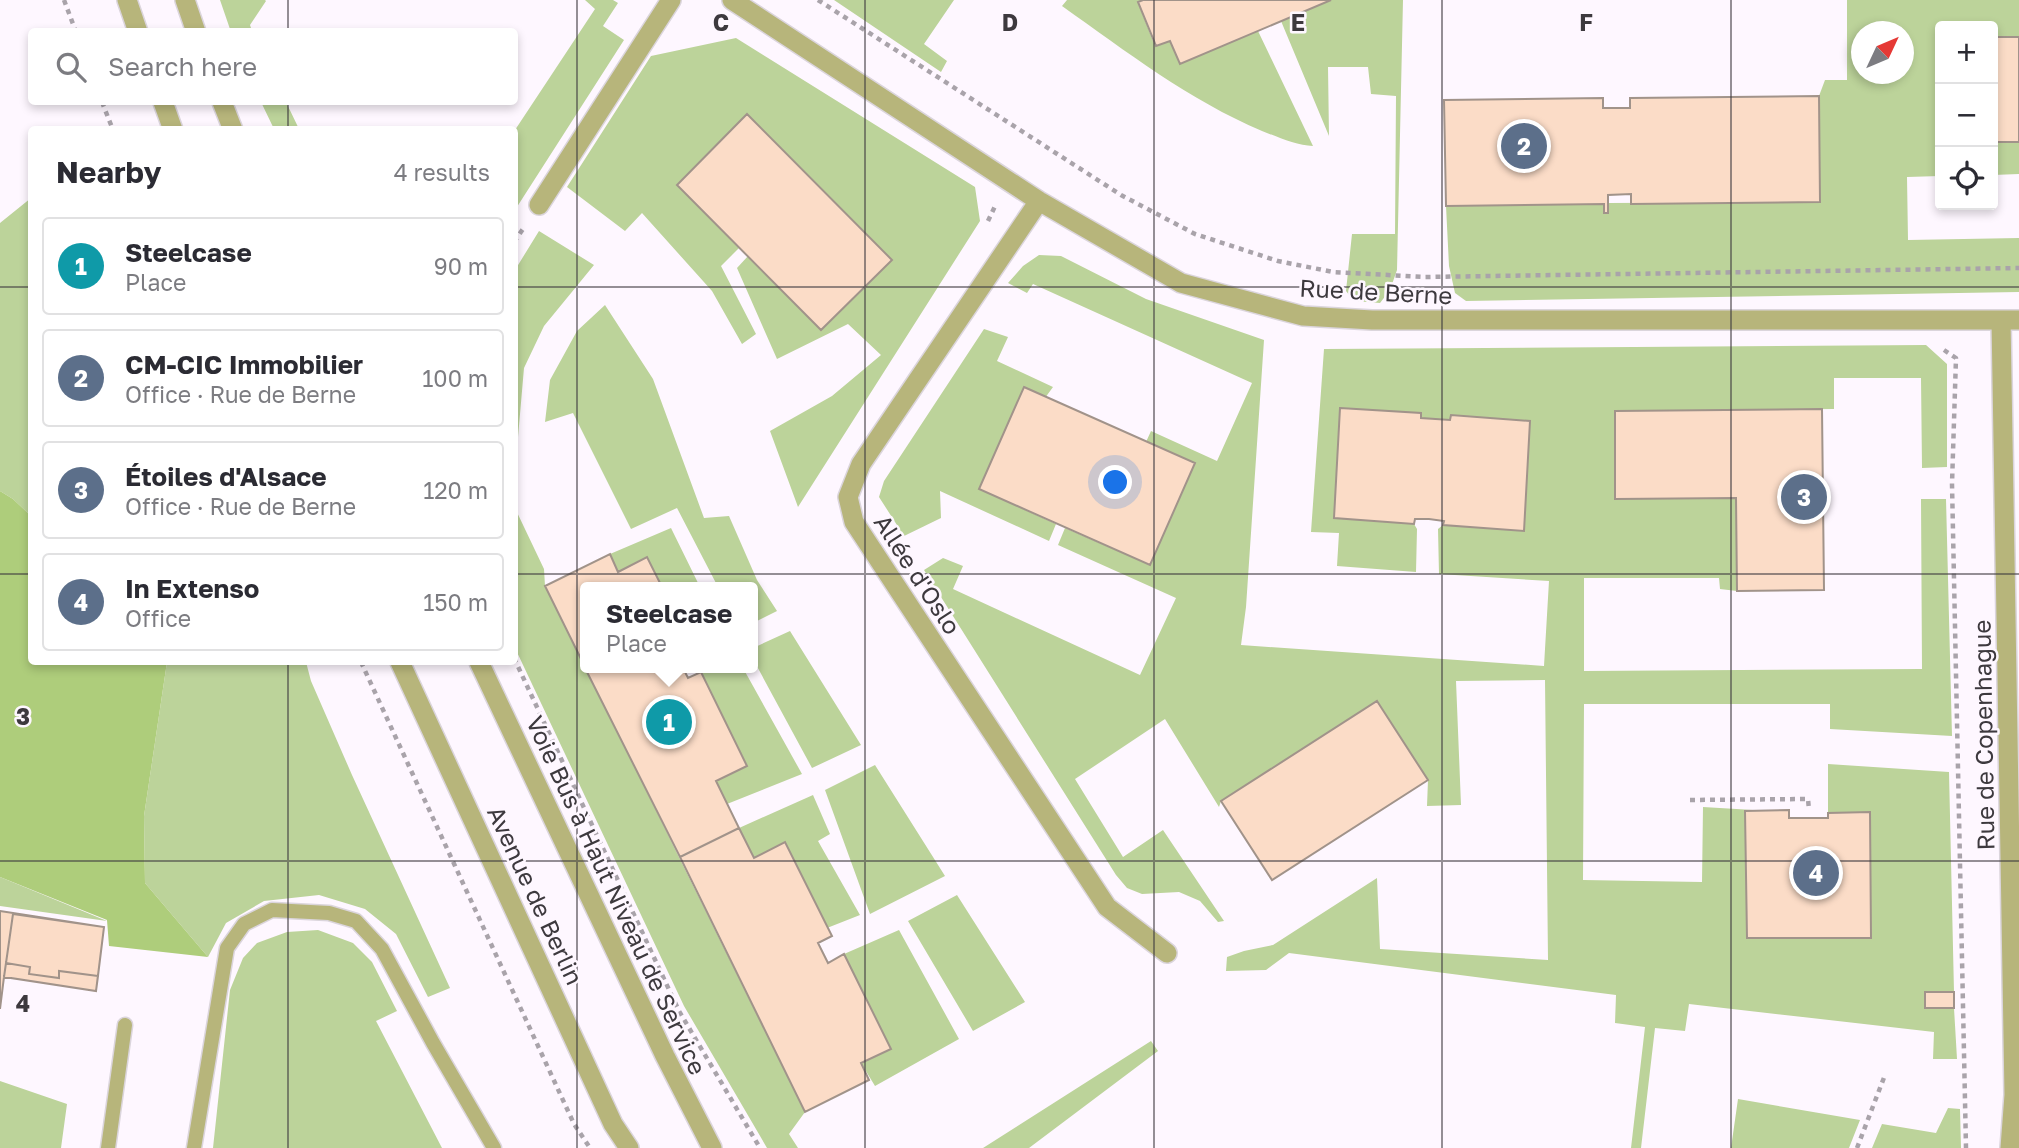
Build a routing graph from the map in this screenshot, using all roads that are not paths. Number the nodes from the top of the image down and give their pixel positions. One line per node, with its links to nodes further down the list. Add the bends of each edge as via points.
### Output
1 (126, 0): 5 (street)
2 (185, 0): 6 (street)
3 (671, 0): 12 (street)
4 (732, 0): 11 (street, Rue de Berne)
5 (136, 28)
6 (196, 28)
7 (164, 105): 9 (street)
8 (223, 105): 10 (street)
9 (172, 126)
10 (231, 126)
11 (1039, 201): 13 (street, Rue de Berne, via 1181,283 1303,316 1372,320); 16 (street, Allée d'Oslo, via 862,464 848,497 854,522 1107,907)
12 (539, 205)
13 (2010, 320): 23 (street, Rue de Copenhague, via 2001,377 2014,1095)
14 (401, 665): 21 (street, Avenue de Berlin, via 613,1124)
15 (480, 665): 22 (street, Voie Bus à Haut Niveau de Service, via 664,1056)
16 (1167, 953)
17 (125, 1025): 18 (lane)
18 (108, 1148)
19 (194, 1148): 20 (lane, via 227,948 244,924 272,910 329,913 356,921 382,949)
20 (494, 1148)
21 (629, 1148)
22 (712, 1148)
23 (2010, 1148)

